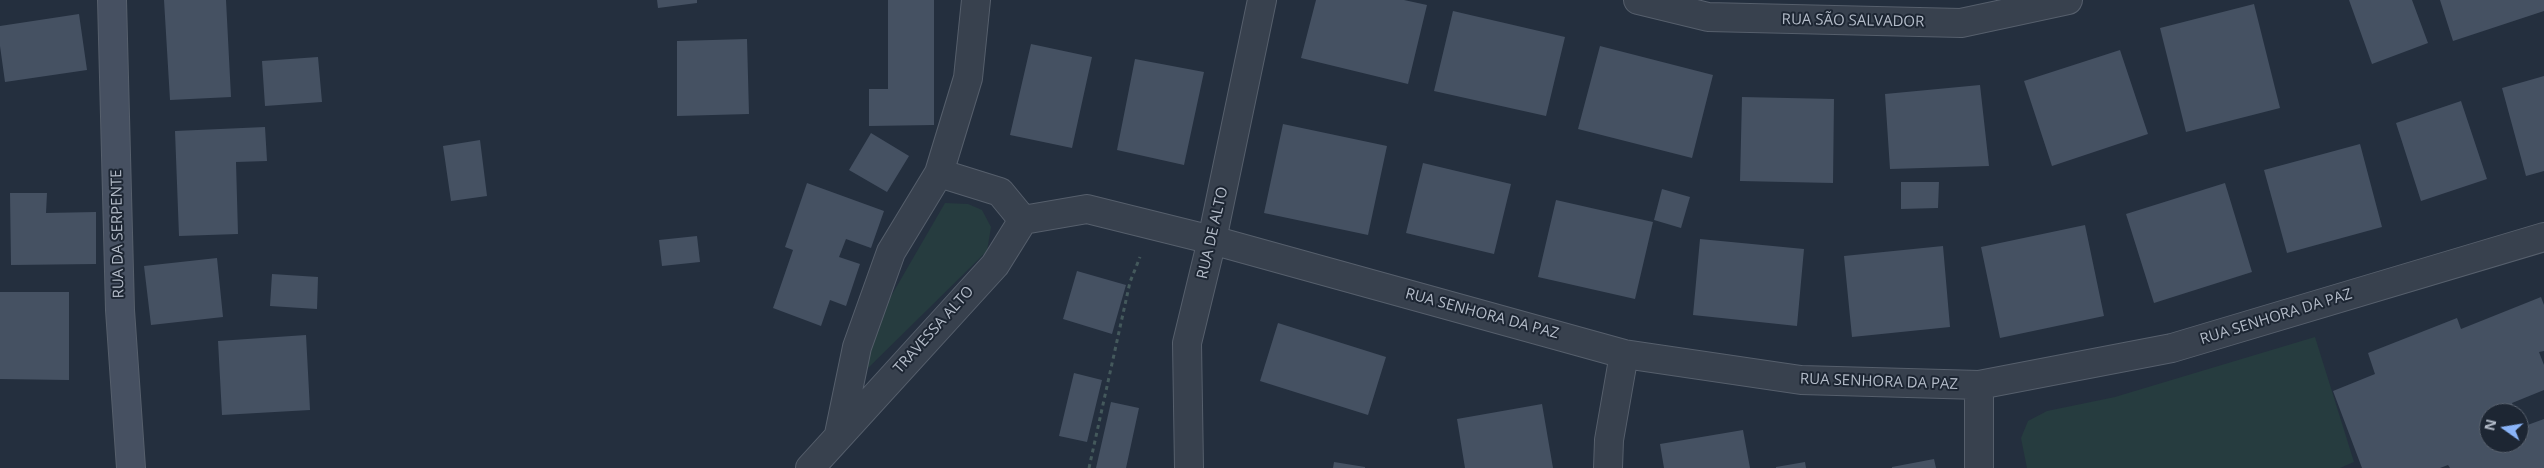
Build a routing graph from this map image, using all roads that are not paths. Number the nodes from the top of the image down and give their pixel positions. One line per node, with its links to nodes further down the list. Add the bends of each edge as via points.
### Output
1 (112, 0): 13 (street, RUA DA SERPENTE, via 120,310)
2 (976, 0): 6 (street, via 968,78)
3 (1262, 0): 9 (street, RUA DE ALTO)
4 (1638, 0): 5 (street, RUA SÃO SALVADOR, via 1708,17 1961,24)
5 (2068, 0)
6 (939, 173): 7 (street, via 1000,192); 12 (street, via 891,252 858,347)
7 (1023, 220): 9 (street, via 1087,209); 12 (street, TRAVESSA ALTO, via 995,265)
8 (2544, 237): 11 (street, RUA SENHORA DA PAZ, via 2172,348)
9 (1212, 240): 10 (street, RUA SENHORA DA PAZ); 15 (street, RUA DE ALTO, via 1187,343)
10 (1624, 354): 11 (street, RUA SENHORA DA PAZ, via 1801,380); 16 (street, via 1609,440)
11 (1979, 385): 17 (street)
12 (839, 435): 14 (street, TRAVESSA ALTO)
13 (131, 468)
14 (810, 468)
15 (1189, 468)
16 (1608, 468)
17 (1979, 468)

